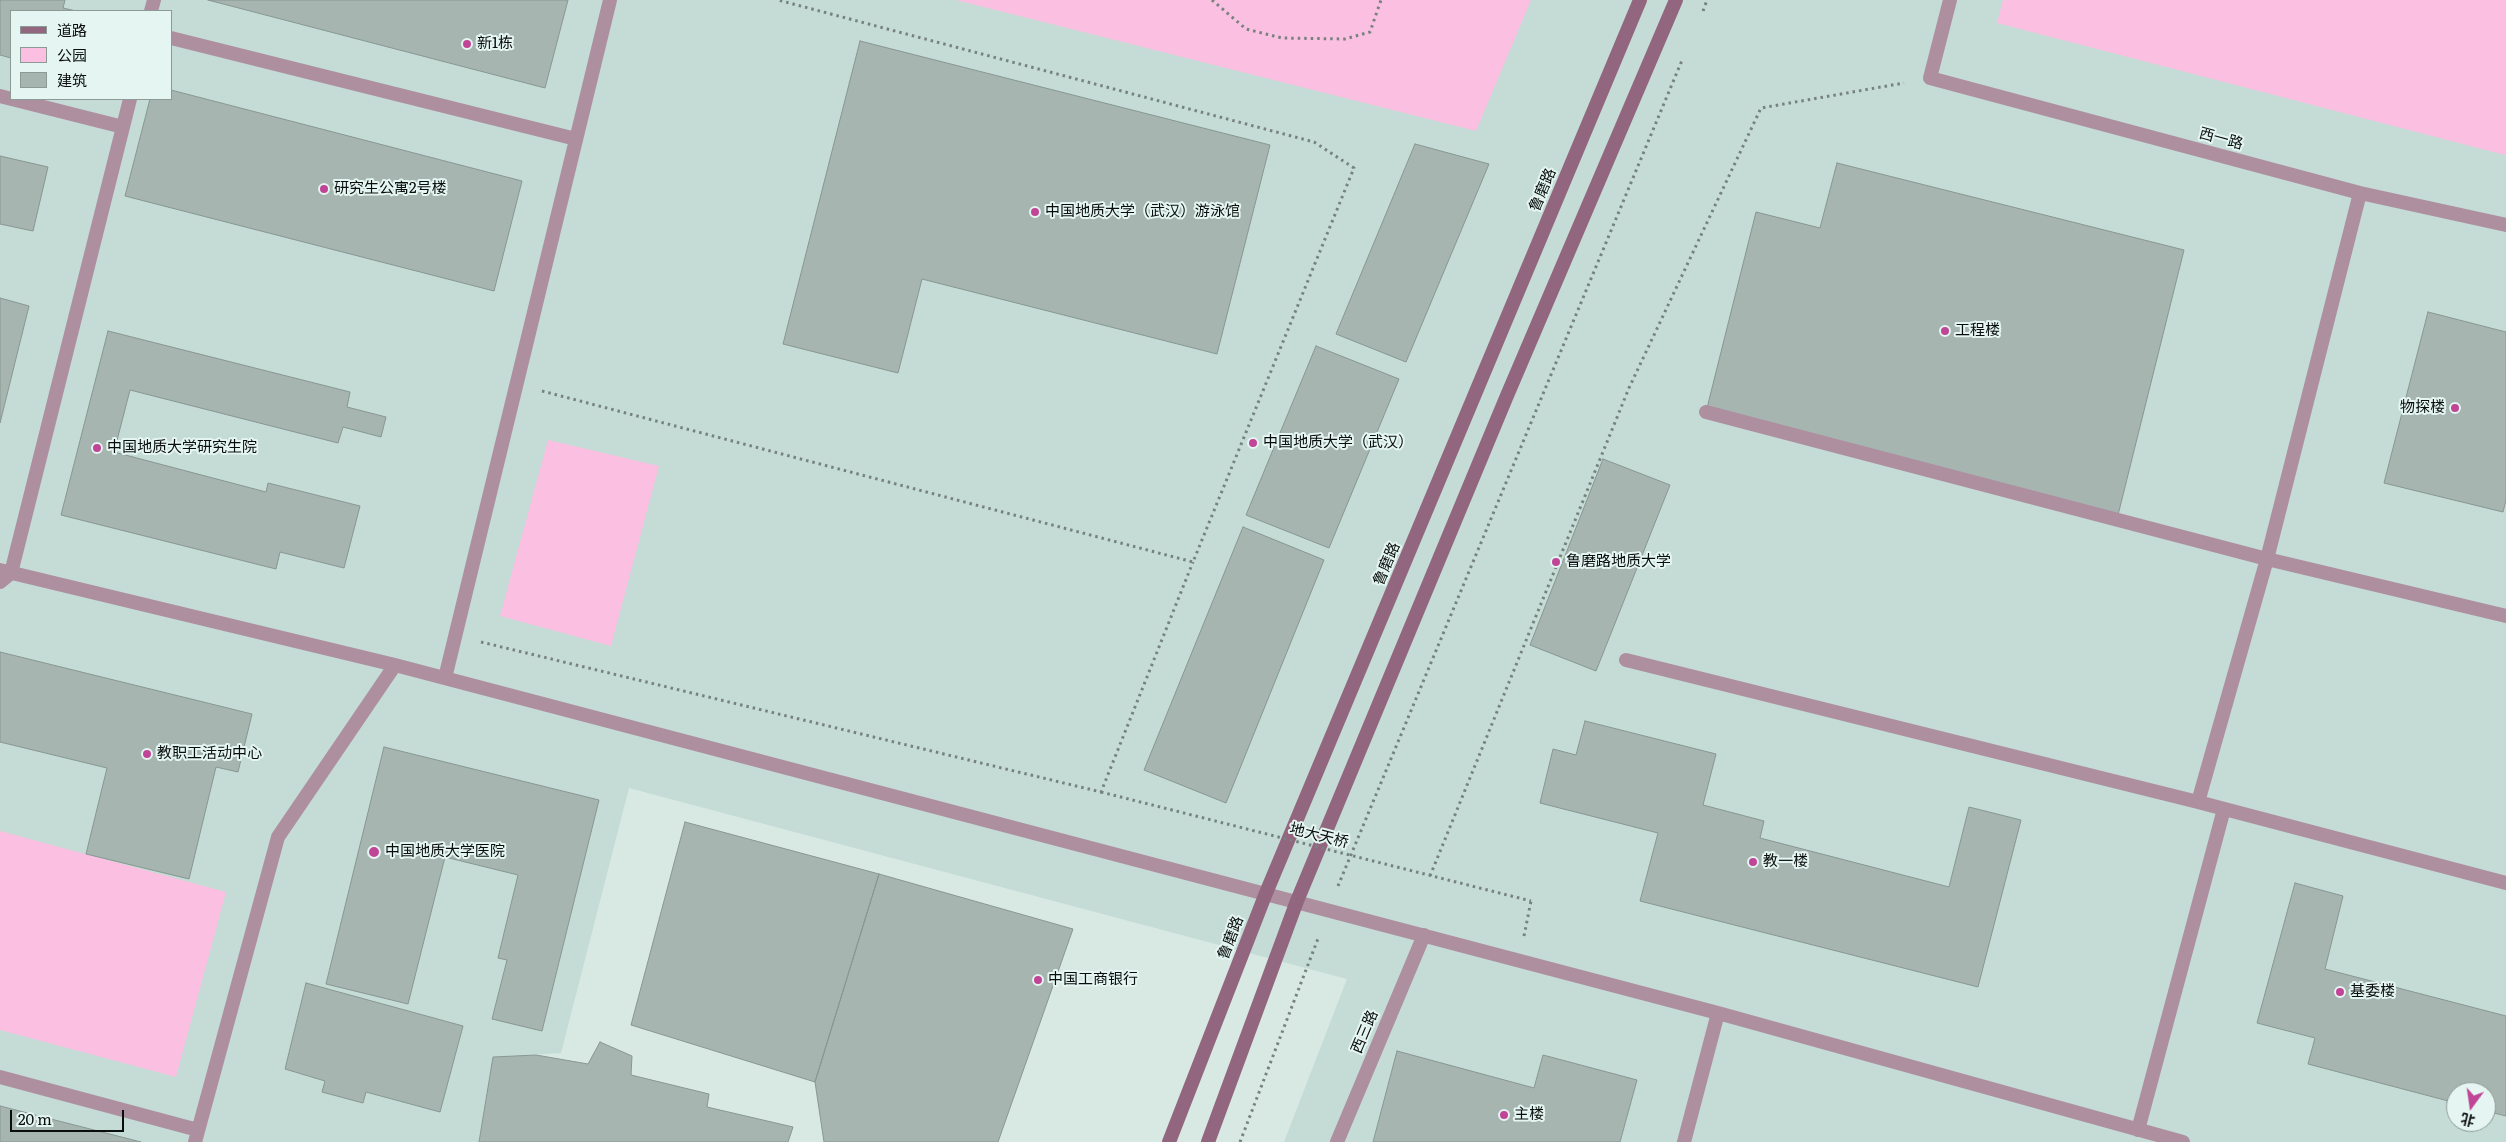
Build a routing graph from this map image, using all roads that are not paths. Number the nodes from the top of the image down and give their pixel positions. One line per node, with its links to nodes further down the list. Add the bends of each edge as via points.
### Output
1 (610, 0): 9 (street)
2 (1640, 0): 23 (main road, 鲁磨路)
3 (1676, 0): 24 (main road)
4 (1950, 0): 10 (street, 西一路, via 1930,78)
5 (172, 38): 9 (street)
6 (16, 100): 8 (street)
7 (130, 100): 8 (street)
8 (122, 127): 14 (street)
9 (576, 139): 19 (street)
10 (2360, 193): 11 (street, 西一路); 13 (street)
11 (2506, 225)
12 (1706, 412): 13 (street)
13 (2267, 559): 16 (street); 20 (street)
14 (6, 572): 15 (street); 18 (street)
15 (0, 582)
16 (2506, 616)
17 (1626, 660): 20 (street)
18 (394, 664): 19 (street); 29 (street, via 278,837)
19 (445, 678): 23 (street)
20 (2198, 802): 21 (street)
21 (2224, 810): 22 (street); 28 (street)
22 (2506, 883)
23 (1266, 893): 24 (street); 30 (main road, 鲁磨路)
24 (1297, 901): 25 (street); 31 (main road)
25 (1424, 935): 26 (street); 32 (street, 西三路)
26 (1718, 1013): 28 (street); 33 (street)
27 (0, 1077): 29 (street)
28 (2138, 1130): 34 (street)
29 (196, 1136)
30 (1169, 1142)
31 (1208, 1142)
32 (1337, 1142)
33 (1684, 1142)
34 (2183, 1142)

